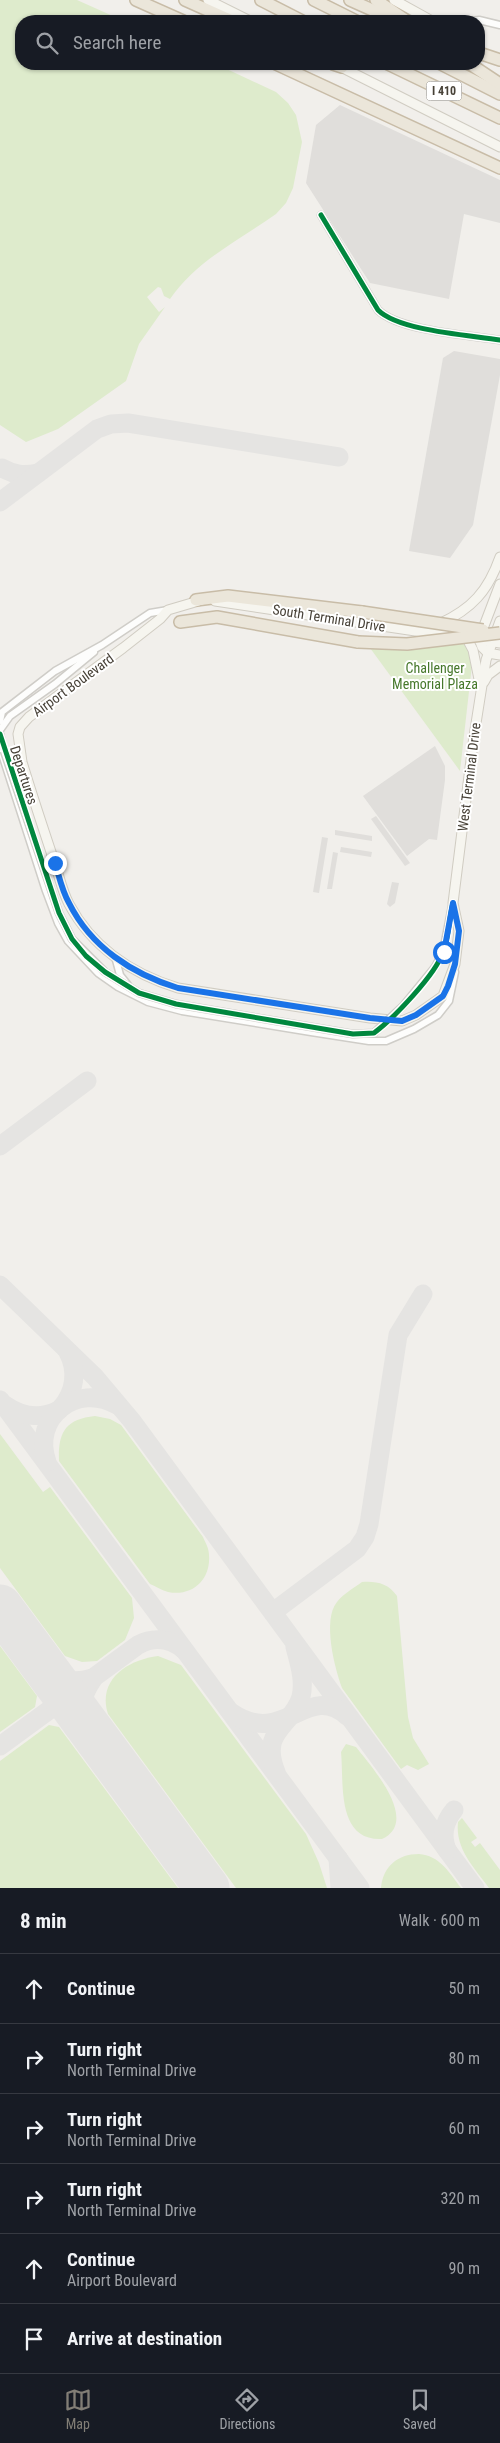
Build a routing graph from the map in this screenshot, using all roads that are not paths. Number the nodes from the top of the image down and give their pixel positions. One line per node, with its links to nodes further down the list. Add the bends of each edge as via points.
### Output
1 (136, 0): 9 (highway)
2 (185, 0): 10 (highway)
3 (208, 0): 11 (main road)
4 (261, 0): 12 (highway)
5 (314, 0): 13 (highway)
6 (350, 0): 14 (highway)
7 (376, 0): 15 (highway)
8 (394, 0): 16 (main road)
9 (170, 15)
10 (219, 15)
11 (238, 15)
12 (290, 15)
13 (344, 15)
14 (384, 15)
15 (398, 15)
16 (421, 15)
17 (485, 21): 18 (street)
18 (500, 25)
19 (485, 50): 21 (main road)
20 (485, 55): 21 (highway)
21 (500, 59)
22 (289, 70): 31 (highway)
23 (347, 70): 30 (main road)
24 (400, 70): 29 (highway, I 410)
25 (453, 70): 28 (highway, I 410)
26 (479, 70): 27 (highway)
27 (500, 84)
28 (500, 94)
29 (500, 118)
30 (500, 147)
31 (500, 168)
32 (321, 215): 33 (street, via 385,316 405,324)
33 (500, 340)
34 (500, 557): 40 (main road, via 482,594 438,625)
35 (500, 584): 43 (main road)
36 (196, 600): 37 (main road, South Terminal Drive); 40 (main road, South Terminal Drive); 42 (highway, bridge, via 228,596 362,612)
37 (168, 610): 44 (street, via 150,613); 54 (main road, Airport Boulevard, via 123,648 44,704 23,723 18,734 22,762 66,898 82,923)
38 (500, 621): 42 (main road)
39 (180, 622): 42 (highway, bridge, via 217,617 358,642 407,644)
40 (415, 632): 41 (main road, South Terminal Drive)
41 (466, 637): 43 (main road, South Terminal Drive); 48 (main road, via 472,646)
42 (498, 637): 43 (main road, South Terminal Drive); 45 (main road)
43 (479, 639): 45 (main road)
44 (102, 645): 49 (street, via 55,671 2,712); 50 (street, via 10,716)
45 (488, 653): 46 (main road); 48 (main road, West Terminal Drive)
46 (500, 655)
47 (500, 666): 48 (main road)
48 (481, 687): 53 (main road, West Terminal Drive)
49 (0, 721)
50 (0, 730)
51 (0, 734): 53 (street, Departures, bridge, via 59,913 72,939 105,972 139,993 205,1009 353,1034 374,1033 387,1024 435,967 444,952)
52 (0, 748): 56 (street, via 46,891 68,941 98,973)
53 (453, 903): 55 (main road, West Terminal Drive, via 459,931)
54 (116, 960): 55 (main road, Airport Boulevard, via 150,980 178,988 402,1021 443,996); 56 (street, via 120,975)
55 (455, 964): 56 (street, via 449,1001 438,1015 386,1041 283,1028)
56 (148, 1002)

